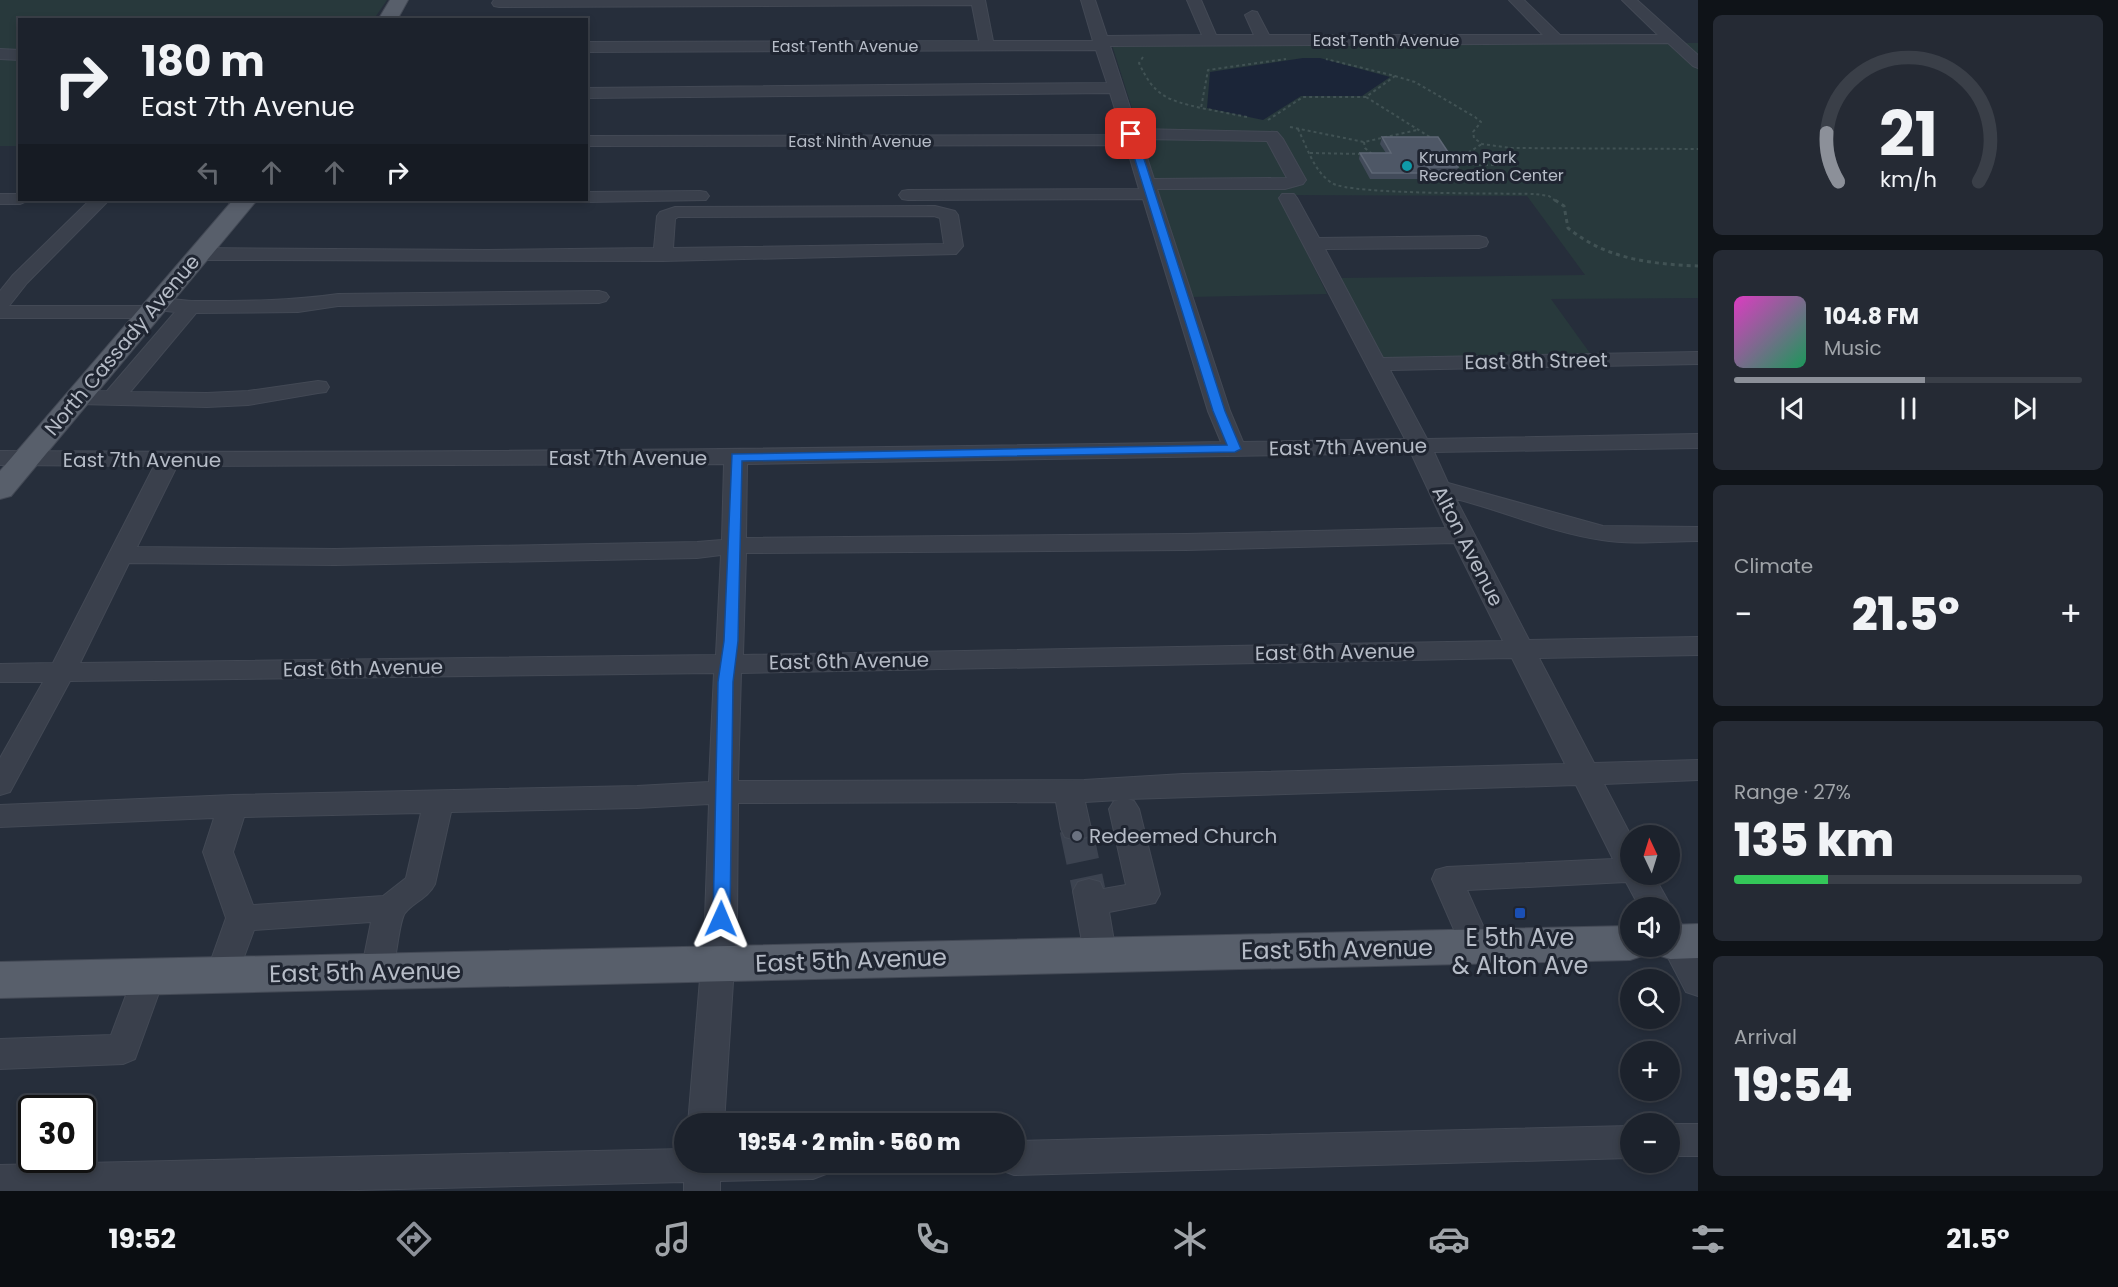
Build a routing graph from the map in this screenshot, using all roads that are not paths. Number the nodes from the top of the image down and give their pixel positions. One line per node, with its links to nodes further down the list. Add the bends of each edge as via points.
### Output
1 (399, 0): 9 (main road)
2 (978, 0): 7 (street); 16 (street)
3 (1088, 0): 15 (street)
4 (1194, 0): 13 (street)
5 (1516, 0): 11 (street)
6 (1629, 0): 12 (street)
7 (499, 1): 10 (street)
8 (1252, 15): 14 (street)
9 (388, 18)
10 (492, 18)
11 (1556, 39): 12 (street, East Tenth Avenue); 14 (street, East Tenth Avenue)
12 (1671, 39): 20 (street)
13 (1211, 40): 14 (street, East Tenth Avenue); 15 (street, East Tenth Avenue)
14 (1264, 40)
15 (1102, 43): 16 (street, East Tenth Avenue); 21 (street)
16 (987, 46): 17 (street, East Tenth Avenue)
17 (588, 47)
18 (0, 54): 19 (street)
19 (18, 55)
20 (1698, 63)
21 (1117, 88): 22 (street); 23 (street)
22 (588, 93)
23 (1132, 137): 24 (street, East Ninth Avenue); 25 (street); 25 (street, East Ninth Avenue, via 1271,136 1297,180 1285,184)
24 (588, 141)
25 (1149, 189): 26 (street); 48 (street, via 1219,411)
26 (588, 197)
27 (1288, 198): 33 (street, Alton Avenue)
28 (0, 199): 29 (street)
29 (18, 199)
30 (99, 201): 37 (street)
31 (244, 201): 34 (main road, North Cassady Avenue)
32 (1479, 242): 33 (street)
33 (1311, 244): 42 (street, Alton Avenue)
34 (199, 254): 35 (street); 39 (main road, North Cassady Avenue)
35 (663, 255): 35 (street, via 949,250 954,246 949,215 935,211 675,212 666,216)
36 (599, 297): 38 (street, via 338,300 298,306)
37 (0, 304)
38 (190, 307): 39 (street); 45 (street)
39 (153, 308): 40 (street); 44 (main road, North Cassady Avenue)
40 (0, 312)
41 (1698, 358): 42 (street, East 8th Street)
42 (1375, 364): 47 (street, Alton Avenue)
43 (318, 387): 45 (street, via 248,398)
44 (78, 397): 45 (street); 50 (main road, North Cassady Avenue)
45 (113, 398)
46 (1698, 441): 47 (street, East 7th Avenue)
47 (1419, 445): 48 (street, East 7th Avenue); 52 (street, Alton Avenue)
48 (1235, 449): 49 (street, East 7th Avenue)
49 (736, 457): 51 (street, East 7th Avenue); 56 (street)
50 (13, 459): 51 (street, East 7th Avenue); 53 (main road, North Cassady Avenue)
51 (168, 460): 57 (street)
52 (1438, 488): 54 (street, via 1603,533); 55 (street, Alton Avenue)
53 (0, 490)
54 (1698, 534)
55 (1462, 535): 56 (street); 59 (street, Alton Avenue)
56 (733, 546): 57 (street, via 697,550 335,557); 60 (street)
57 (120, 555): 61 (street)
58 (1698, 646): 59 (street, East 6th Avenue)
59 (1521, 649): 60 (street, East 6th Avenue); 64 (street, Alton Avenue)
60 (728, 664): 61 (street, East 6th Avenue); 67 (street)
61 (62, 672): 62 (street, East 6th Avenue); 65 (street)
62 (0, 673)
63 (1698, 770): 64 (street)
64 (1586, 774): 66 (street); 73 (street, Alton Avenue)
65 (0, 784)
66 (1068, 790): 67 (street); 72 (street)
67 (722, 792): 68 (street); 81 (street)
68 (439, 800): 69 (street); 75 (street, via 420,884)
69 (233, 806): 71 (street); 76 (street, via 218,852)
70 (1124, 809): 80 (street, via 1144,894 1090,897)
71 (0, 816)
72 (1076, 829)
73 (1620, 842)
74 (1620, 870): 79 (street, via 1447,879)
75 (390, 908): 76 (street); 82 (street)
76 (242, 918): 83 (street)
77 (1620, 943): 79 (main road, East 5th Avenue)
78 (1680, 943): 86 (street)
79 (1476, 946): 80 (main road, East 5th Avenue)
80 (1100, 953): 81 (main road, East 5th Avenue)
81 (718, 964): 82 (main road, East 5th Avenue); 88 (street)
82 (376, 972): 83 (main road, East 5th Avenue)
83 (222, 974): 84 (main road, East 5th Avenue)
84 (149, 976): 85 (main road, East 5th Avenue); 87 (street, via 123,1049)
85 (0, 980)
86 (1698, 982)
87 (0, 1054)
88 (707, 1113)
89 (1680, 1140): 90 (street)
90 (1698, 1140)
91 (1620, 1142): 92 (street)
92 (1025, 1158)
93 (702, 1173): 95 (street)
94 (0, 1182): 95 (street)
95 (124, 1185)

